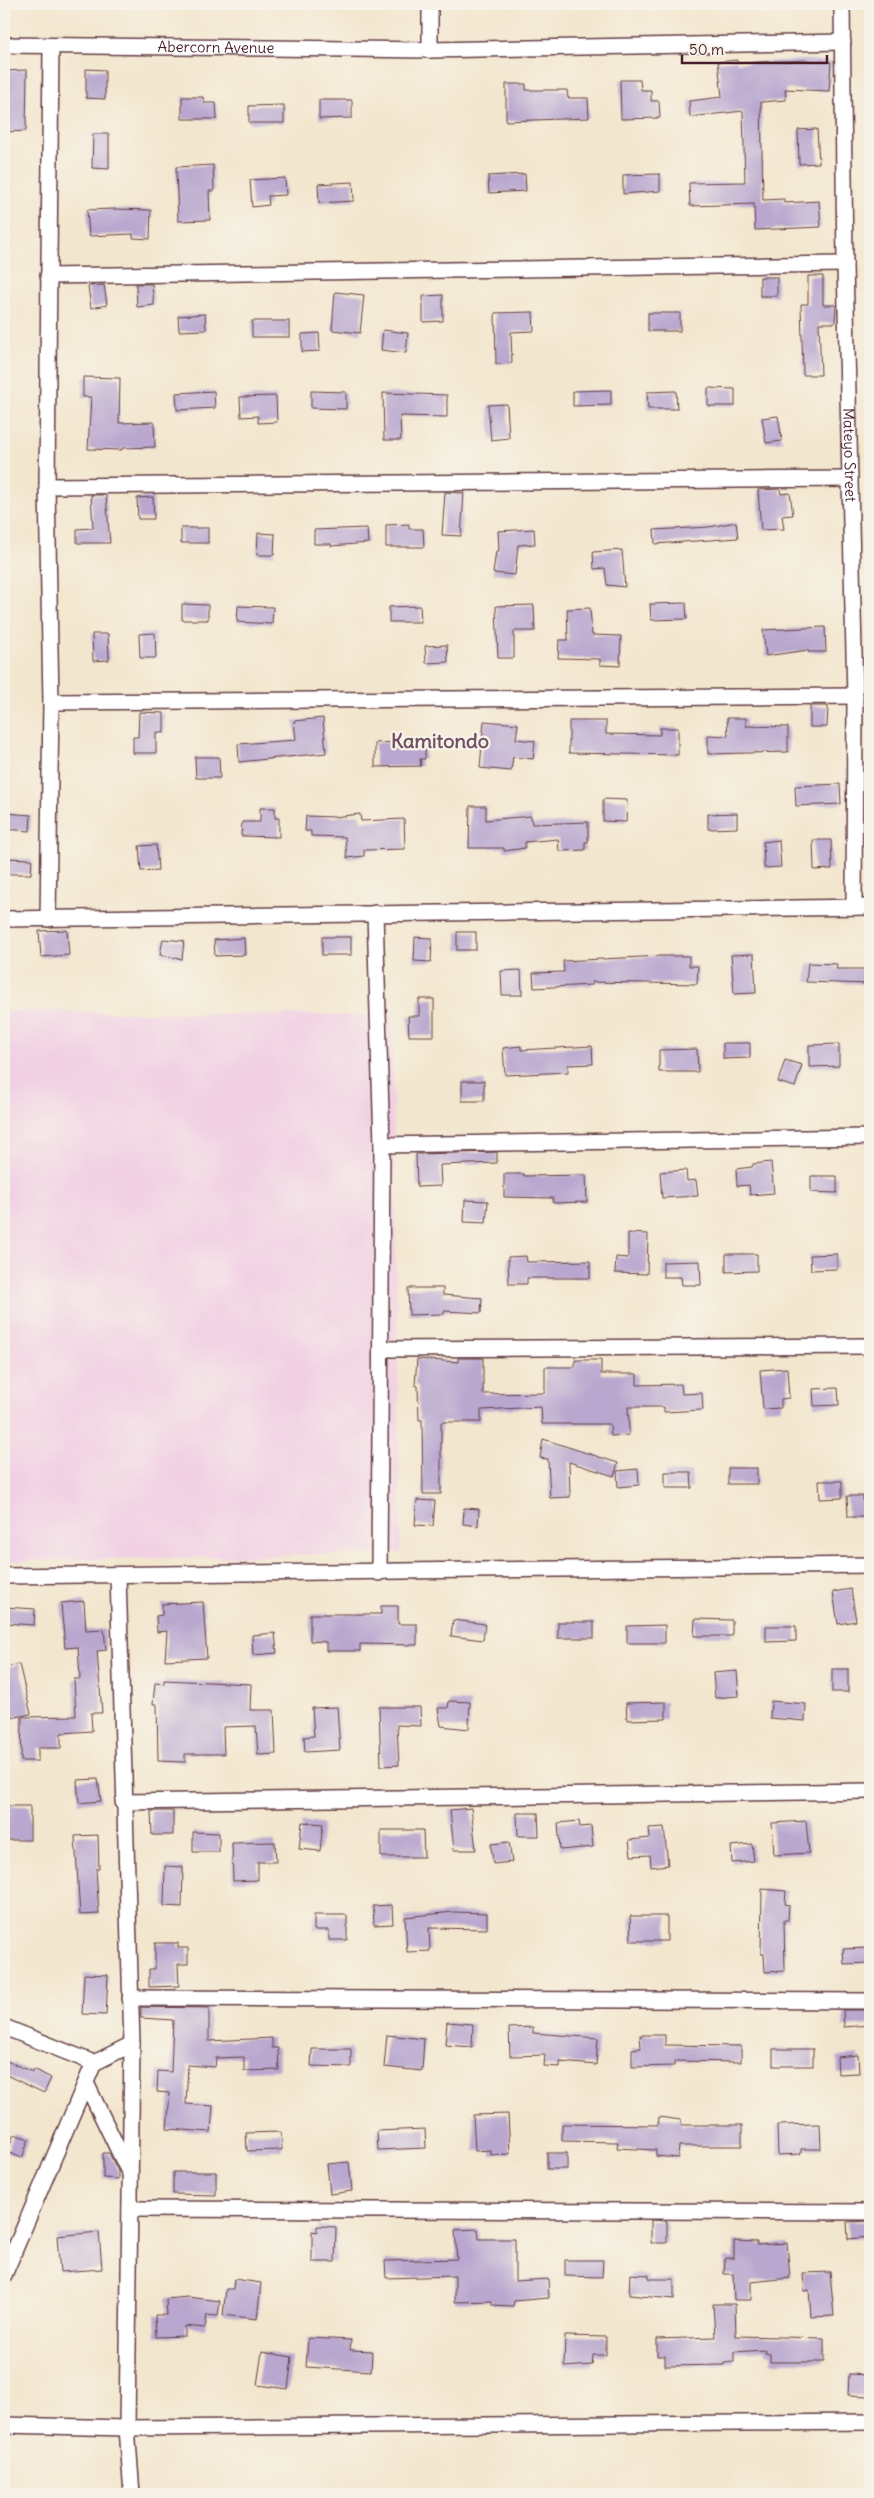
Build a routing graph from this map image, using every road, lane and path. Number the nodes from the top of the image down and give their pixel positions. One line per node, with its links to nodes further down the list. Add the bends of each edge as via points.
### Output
1 (430, 4): 6 (street)
2 (842, 4): 3 (street, Mateyo Street)
3 (843, 42): 6 (street, Abercorn Avenue); 7 (street, Mateyo Street)
4 (4, 45): 5 (street, Abercorn Avenue)
5 (51, 46): 6 (street, Abercorn Avenue); 8 (street)
6 (430, 50)
7 (845, 264): 8 (street); 9 (street, Mateyo Street)
8 (48, 276): 10 (street)
9 (850, 479): 10 (street); 11 (street, Mateyo Street)
10 (47, 486): 12 (street)
11 (855, 696): 12 (street); 14 (street, Mateyo Street)
12 (51, 702): 17 (street)
13 (870, 906): 14 (street)
14 (854, 907): 15 (street)
15 (375, 913): 17 (street); 19 (street)
16 (4, 919): 17 (street)
17 (48, 919)
18 (870, 1137): 19 (street)
19 (382, 1145): 21 (street)
20 (870, 1346): 21 (street)
21 (382, 1349): 23 (street)
22 (870, 1564): 23 (street)
23 (379, 1572): 24 (street)
24 (118, 1575): 25 (street); 27 (street)
25 (4, 1576)
26 (870, 1790): 27 (street)
27 (123, 1802): 28 (street)
28 (130, 1998): 29 (street); 31 (street)
29 (870, 2001)
30 (4, 2027): 32 (street)
31 (132, 2044): 32 (street); 34 (street)
32 (94, 2063): 33 (street)
33 (86, 2083): 34 (street); 37 (street)
34 (130, 2173): 35 (street)
35 (130, 2209): 36 (street); 40 (street)
36 (870, 2212)
37 (4, 2275)
38 (870, 2422): 40 (street)
39 (4, 2424): 40 (street)
40 (127, 2428): 41 (street)
41 (132, 2494)

